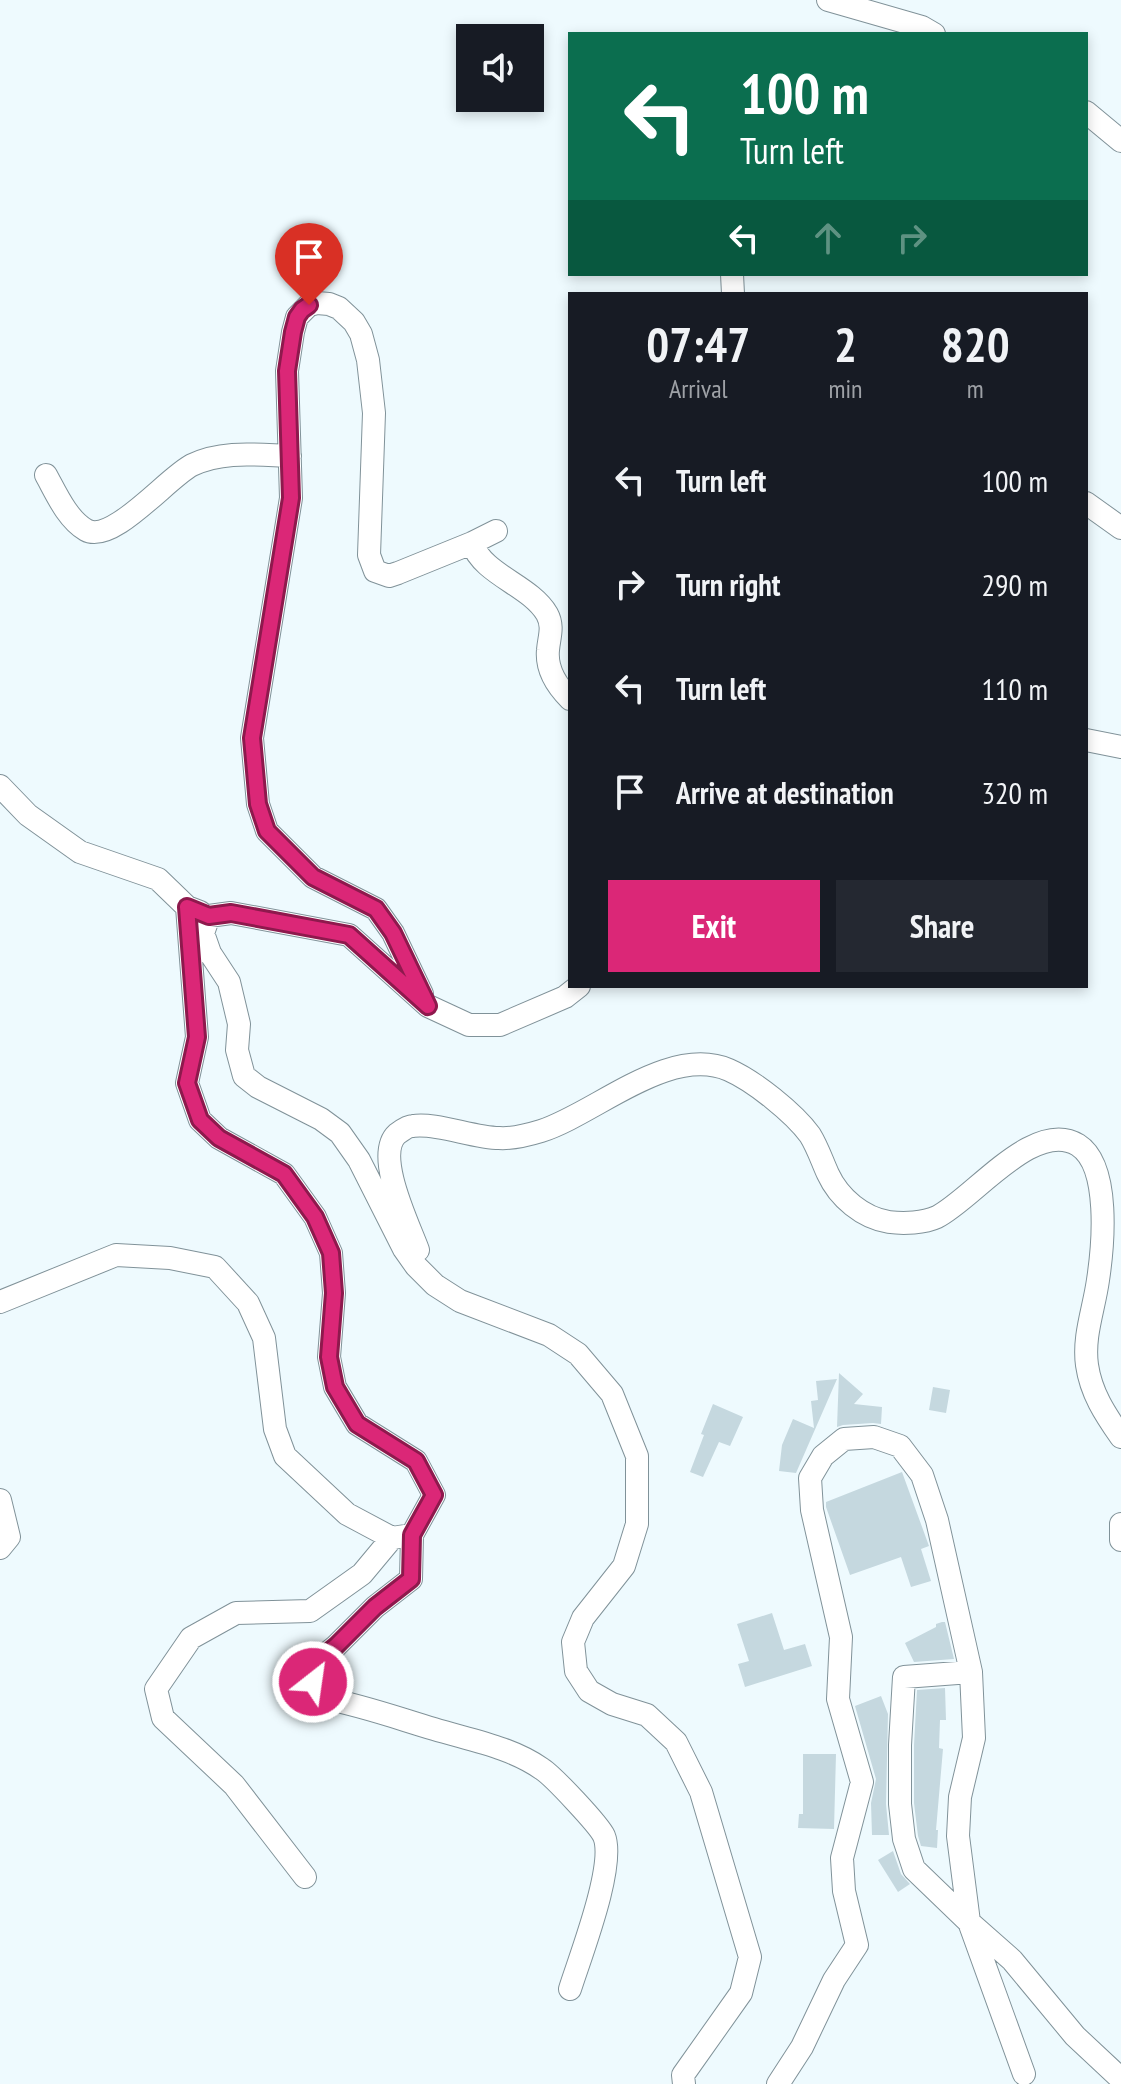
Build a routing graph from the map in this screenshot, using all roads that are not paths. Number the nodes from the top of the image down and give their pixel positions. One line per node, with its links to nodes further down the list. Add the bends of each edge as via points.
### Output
1 (828, 0): 2 (street)
2 (931, 32)
3 (1088, 114): 4 (street)
4 (1121, 141)
5 (290, 456): 6 (street, via 233,454 194,464 103,533 80,526); 10 (street, via 287,371 293,332 302,310 329,304 354,322 368,360 374,413 371,565 378,574 389,576); 18 (street, via 291,498 252,738 258,804 267,831 313,877 376,909)
6 (46, 475)
7 (1088, 504): 8 (street)
8 (1121, 528)
9 (496, 531): 10 (street)
10 (472, 543): 11 (street, via 482,560 545,611 552,629 548,663)
11 (568, 697)
12 (1088, 740): 13 (street)
13 (1121, 747)
14 (0, 786): 15 (street, via 28,815 80,852 158,879)
15 (187, 907): 16 (street); 24 (street, via 197,1037 187,1083 200,1120 219,1138 284,1174 315,1217 331,1253 329,1357 335,1387 357,1424 416,1461 434,1495)
16 (209, 916): 18 (street, via 231,913 349,935); 19 (street, via 203,933 229,982 244,1076 340,1133)
17 (576, 988): 18 (street, via 500,1025 469,1025)
18 (428, 1006)
19 (416, 1266): 21 (street, via 418,1250 388,1163 390,1143 397,1134 414,1126 499,1138 536,1133 575,1118 646,1078 680,1067 724,1067 747,1078 808,1132 847,1201 867,1216 888,1222 934,1219 1030,1147 1062,1140 1090,1155 1098,1172 1103,1248 1087,1365 1099,1404); 33 (street, via 460,1301 549,1335 578,1354 612,1394 637,1456 637,1524 624,1566 583,1618 573,1642 576,1671 589,1691 647,1715 676,1742 701,1792 750,1957 741,1993 683,2075)
20 (0, 1302): 24 (street, via 116,1255 215,1267 248,1303 264,1338 275,1429 285,1456 347,1514)
21 (1121, 1437)
22 (0, 1500): 26 (street, via 9,1537)
23 (1121, 1524): 25 (street)
24 (402, 1536): 28 (street, via 362,1574 310,1611 236,1613 191,1638 156,1689 163,1718 234,1785); 30 (street, via 411,1579 314,1664 313,1682 323,1698 508,1751 543,1769 577,1803 604,1837 606,1864)
25 (1121, 1540)
26 (0, 1548)
27 (971, 1672): 29 (street, via 974,1738 960,1797 958,1836); 29 (street, via 904,1677 900,1745 901,1816 914,1869); 34 (street, via 922,1475 900,1446 874,1437 844,1439 823,1456 810,1478 812,1510 841,1637 838,1699 862,1782 842,1858 857,1945)
28 (305, 1877)
29 (969, 1922): 31 (street); 32 (street, via 1012,1960 1075,2036)
30 (570, 1989)
31 (1024, 2074)
32 (1121, 2079)
33 (684, 2084)
34 (778, 2084)

